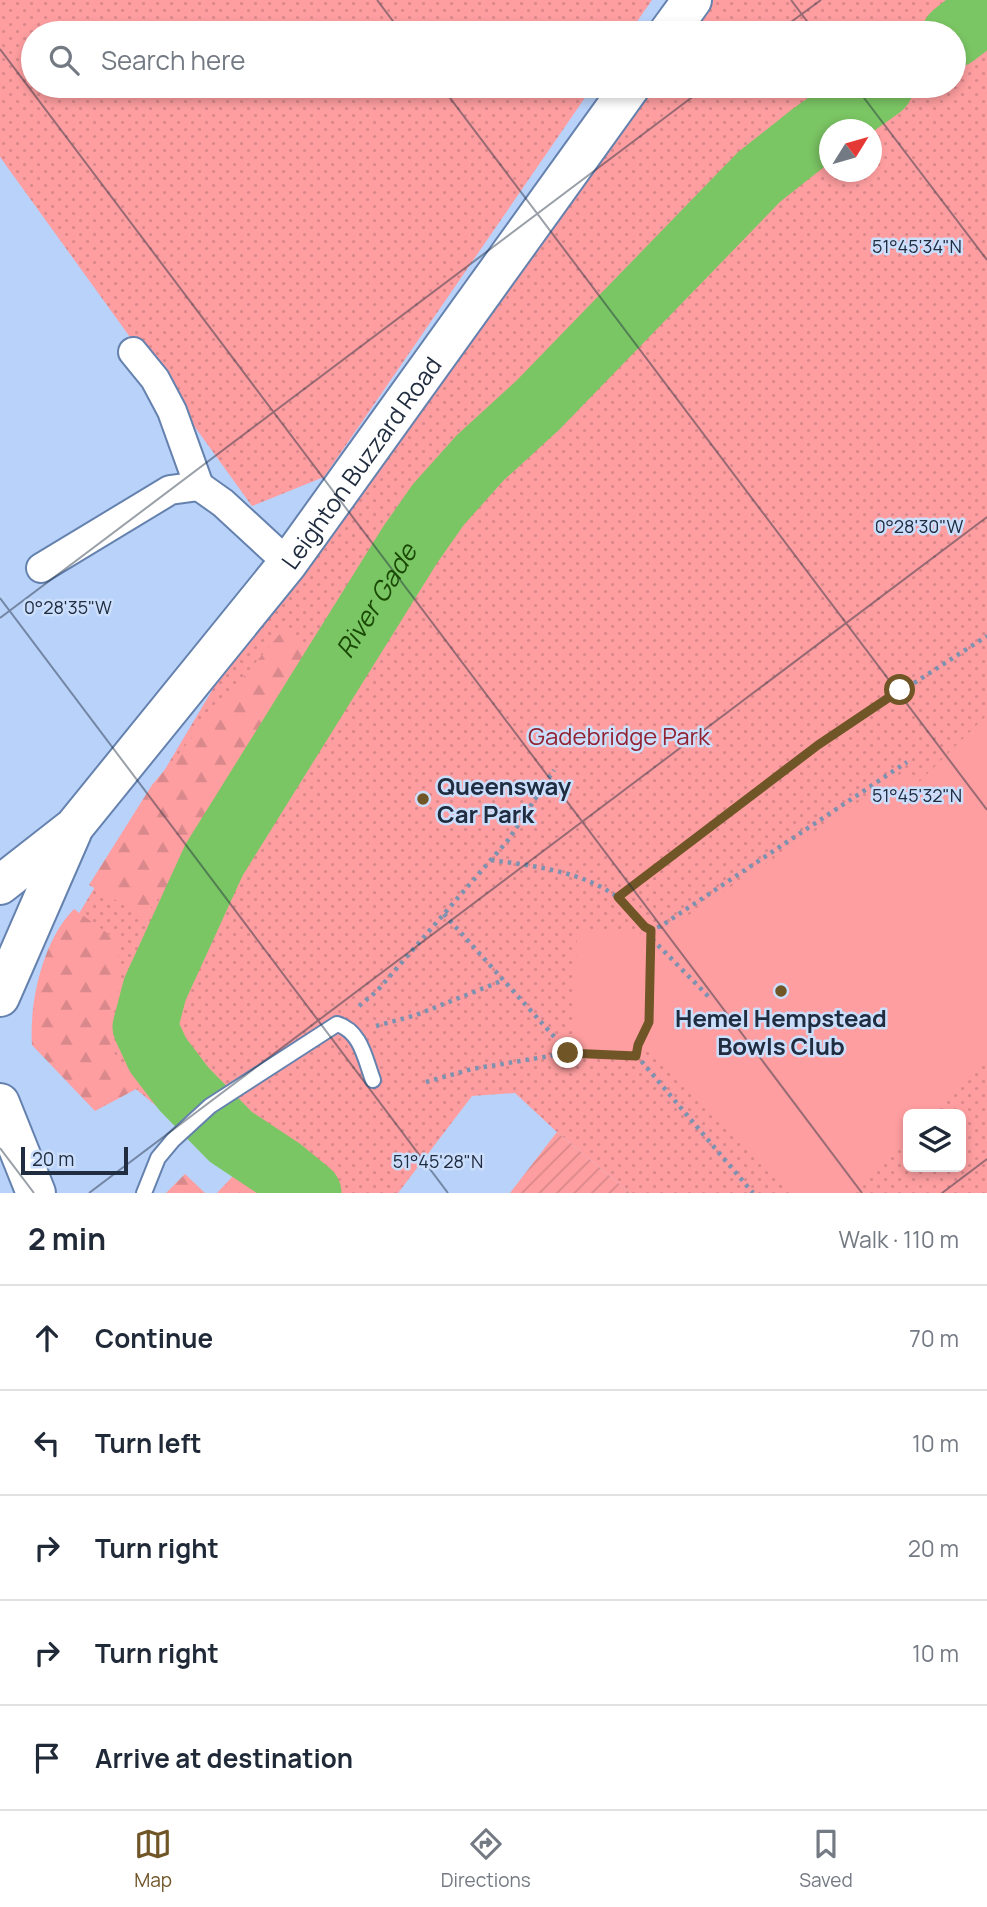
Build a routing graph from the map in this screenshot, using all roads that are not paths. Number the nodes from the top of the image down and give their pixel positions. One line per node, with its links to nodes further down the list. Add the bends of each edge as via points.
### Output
1 (692, 0): 2 (main road)
2 (677, 21)
3 (622, 98): 6 (main road, Leighton Buzzard Road)
4 (133, 352): 5 (street, via 172,411)
5 (199, 486): 6 (street); 7 (street, via 170,490)
6 (288, 563): 8 (main road, Leighton Buzzard Road)
7 (41, 568)
8 (74, 827): 9 (main road, Leighton Buzzard Road); 10 (main road, Leighton Buzzard Road)
9 (0, 885)
10 (0, 997)
11 (373, 1080): 14 (lane, via 359,1042 337,1024 210,1106 158,1158)
12 (0, 1102): 13 (main road)
13 (36, 1193)
14 (144, 1193)

